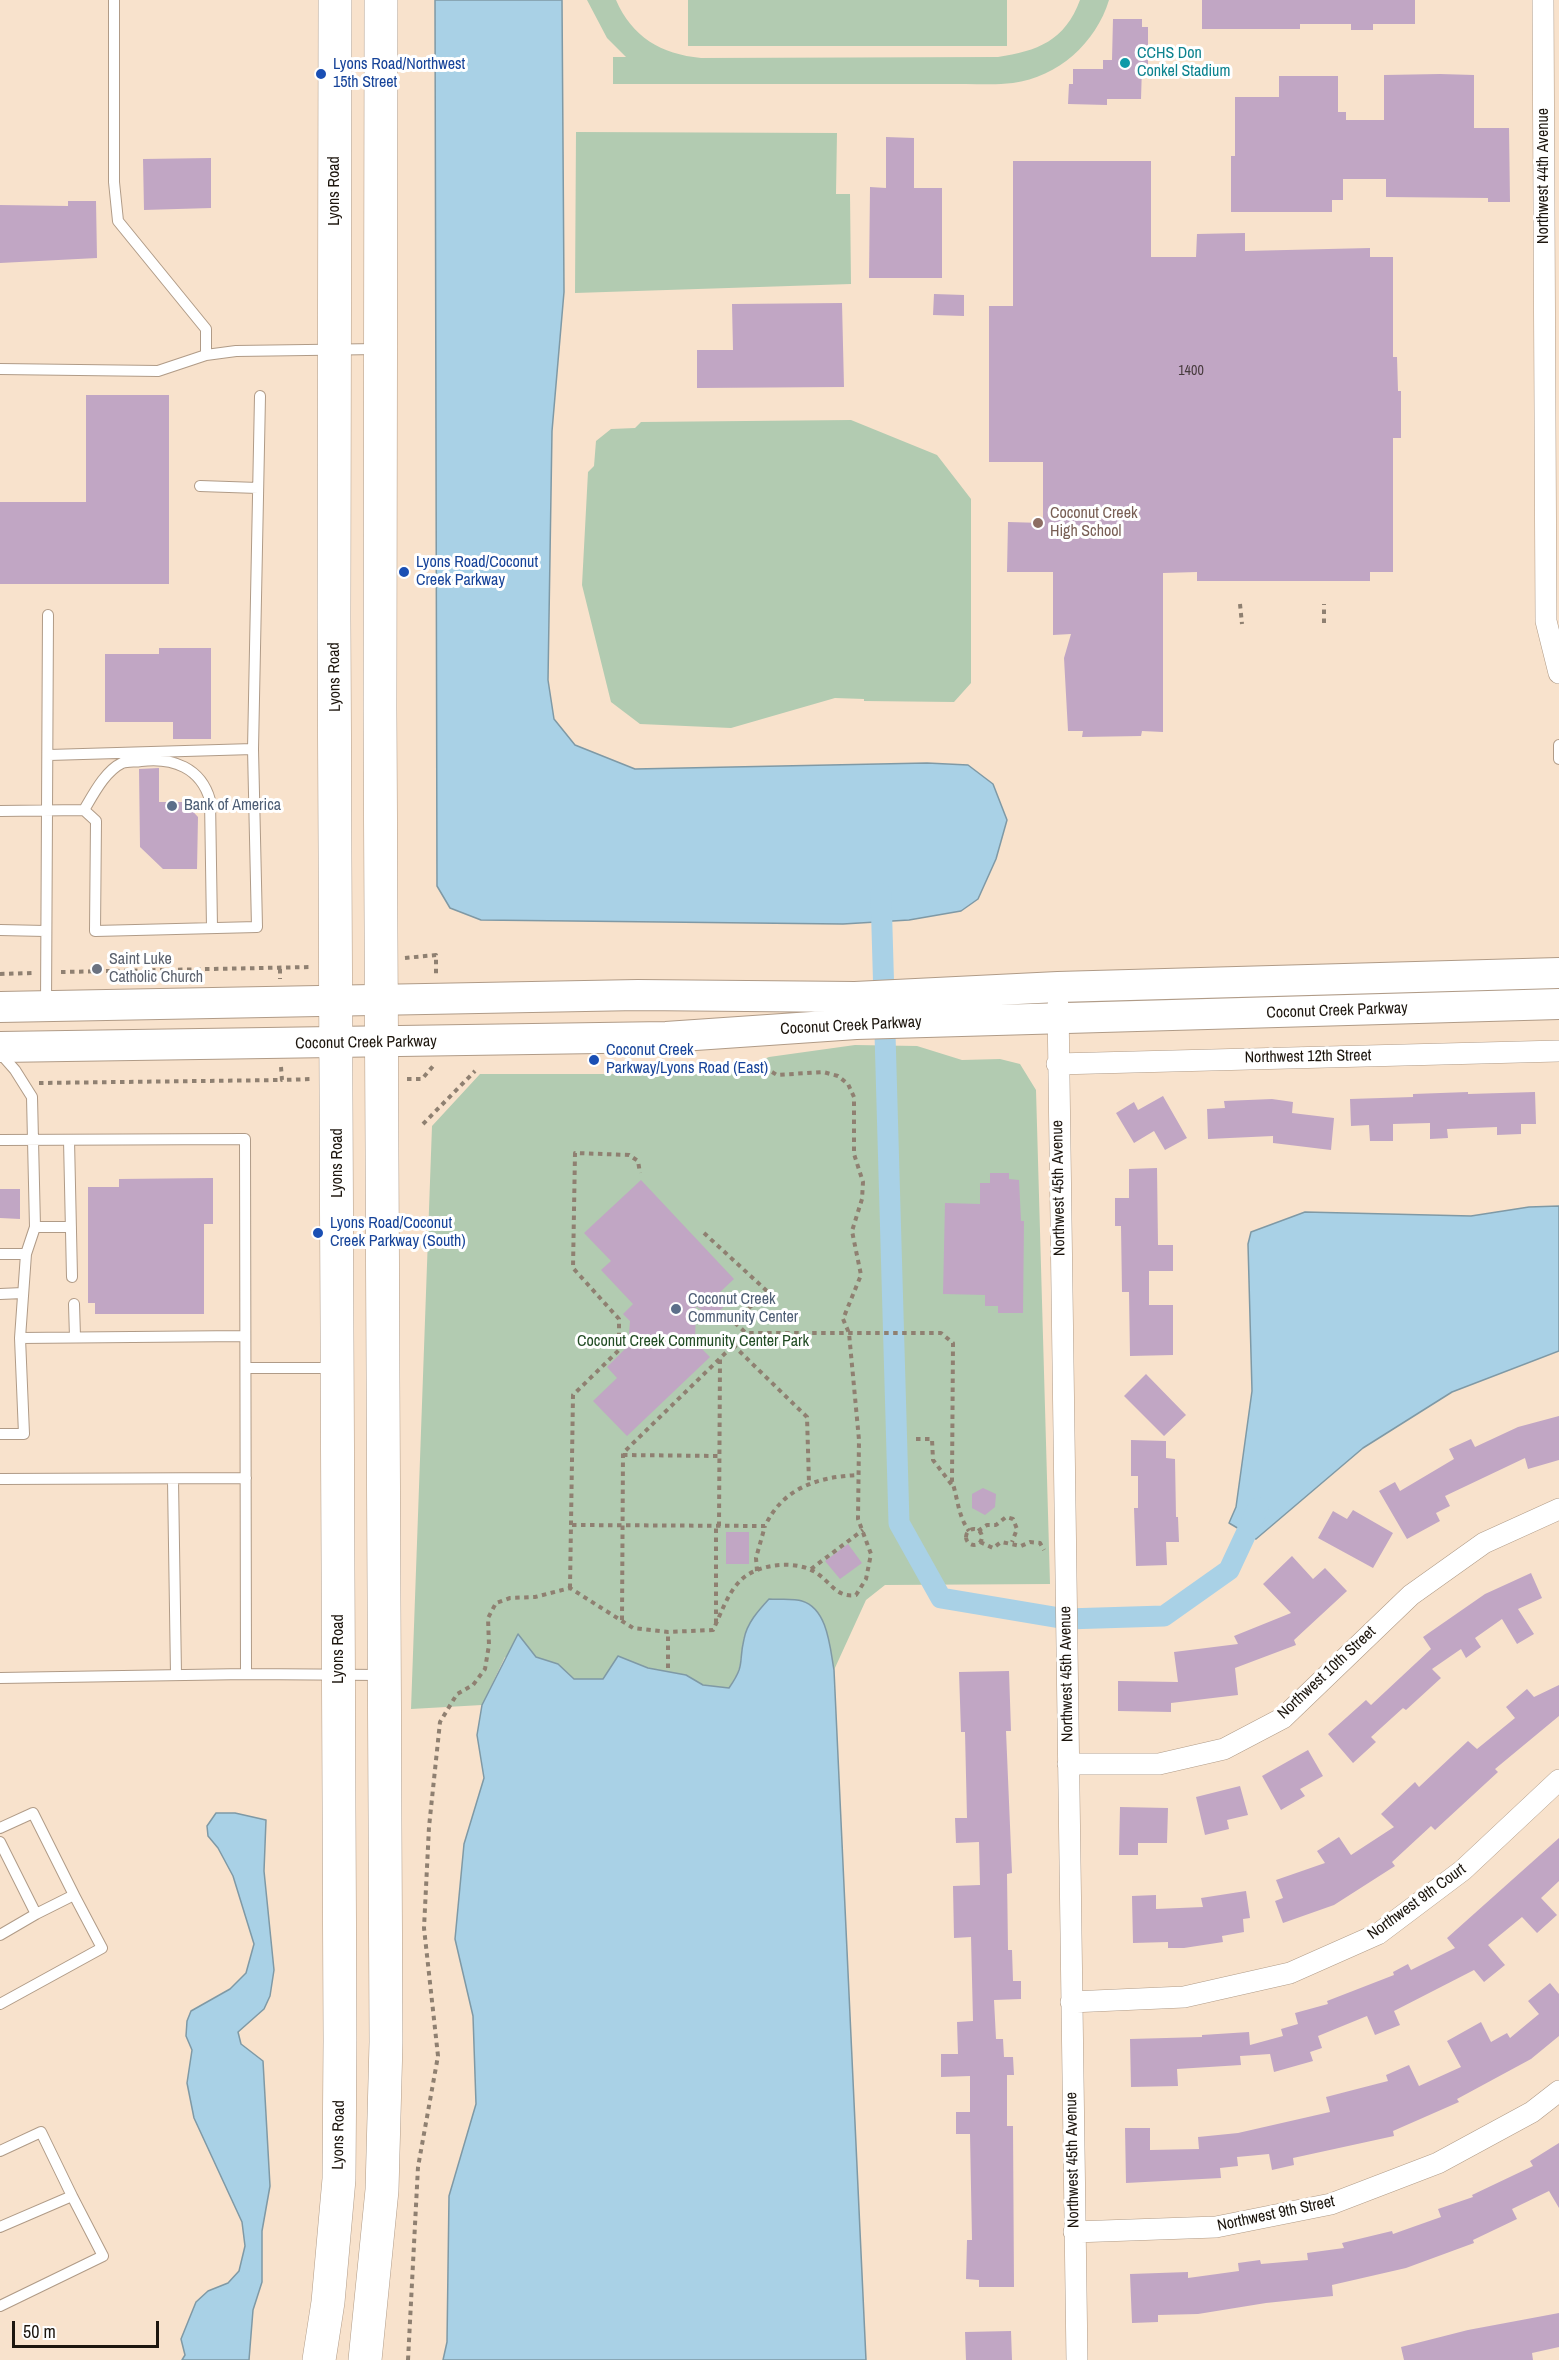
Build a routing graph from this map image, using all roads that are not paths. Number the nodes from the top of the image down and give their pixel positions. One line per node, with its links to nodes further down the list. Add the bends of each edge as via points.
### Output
1 (114, 0): 7 (lane, via 114,182 118,221 206,329)
2 (335, 0): 6 (main road, Lyons Road)
3 (381, 0): 5 (main road)
4 (1543, 0): 13 (street, Northwest 44th Avenue, via 1546,621)
5 (381, 349): 6 (lane); 27 (main road)
6 (335, 350): 7 (lane); 26 (main road, Lyons Road)
7 (206, 355): 8 (lane, via 158,371)
8 (0, 369)
9 (260, 396): 11 (lane)
10 (200, 486): 11 (lane)
11 (258, 488): 15 (lane)
12 (48, 615): 16 (lane)
13 (1559, 673)
14 (1559, 745): 17 (lane)
15 (253, 749): 16 (lane); 21 (lane, via 257,927)
16 (49, 755): 20 (lane)
17 (1559, 759)
18 (84, 810): 20 (lane); 21 (lane, via 96,821 95,932); 21 (lane, via 100,784 122,764 155,759 181,765 195,774 205,784 210,800)
19 (0, 811): 20 (lane)
20 (49, 811): 23 (lane)
21 (212, 928)
22 (0, 930): 23 (lane)
23 (45, 931): 30 (lane)
24 (1559, 973): 25 (main road, Coconut Creek Parkway)
25 (1058, 987): 31 (main road, Coconut Creek Parkway, via 924,993); 32 (street, Northwest 45th Avenue)
26 (337, 1001): 27 (main road, Coconut Creek Parkway); 30 (main road, Coconut Creek Parkway); 33 (main road, Lyons Road)
27 (382, 1001): 31 (main road, Coconut Creek Parkway, via 638,995); 34 (main road)
28 (1559, 1004): 32 (main road, Coconut Creek Parkway)
29 (0, 1006): 30 (main road, Coconut Creek Parkway)
30 (46, 1006)
31 (855, 1011): 32 (main road, Coconut Creek Parkway, via 926,1023); 34 (main road, Coconut Creek Parkway, via 666,1037)
32 (1058, 1020): 38 (street, Northwest 45th Avenue)
33 (338, 1043): 34 (main road, Coconut Creek Parkway); 35 (main road, Coconut Creek Parkway); 54 (main road, Lyons Road)
34 (382, 1043): 63 (main road)
35 (0, 1047)
36 (1559, 1051): 38 (street, Northwest 12th Street)
37 (0, 1053): 40 (lane, via 32,1097)
38 (1057, 1064): 65 (street, Northwest 45th Avenue)
39 (0, 1140): 40 (lane)
40 (32, 1140): 41 (lane); 42 (lane)
41 (69, 1140): 43 (lane); 50 (lane, via 245,1139)
42 (35, 1227): 43 (lane); 45 (lane)
43 (71, 1227): 46 (lane)
44 (0, 1254): 45 (lane)
45 (26, 1254): 47 (lane)
46 (72, 1277)
47 (23, 1293): 48 (lane); 52 (lane)
48 (0, 1294)
49 (74, 1304): 51 (lane)
50 (245, 1336): 51 (lane); 53 (lane)
51 (75, 1337): 52 (lane)
52 (20, 1338): 55 (lane, via 24,1434)
53 (247, 1368): 54 (lane); 56 (lane)
54 (338, 1368): 61 (main road, Lyons Road)
55 (0, 1434)
56 (246, 1478): 58 (lane); 60 (lane)
57 (0, 1479): 58 (lane)
58 (173, 1480): 62 (lane)
59 (1559, 1509): 65 (street, Northwest 10th Street, via 1484,1543 1411,1594 1283,1718 1224,1749 1159,1764)
60 (246, 1674): 61 (lane); 62 (lane)
61 (339, 1674): 63 (lane); 80 (main road, Lyons Road, via 339,2179)
62 (176, 1675): 64 (lane)
63 (384, 1675): 81 (main road, via 386,2042 382,2190)
64 (0, 1678)
65 (1068, 1764): 72 (street, Northwest 45th Avenue)
66 (1559, 1779): 72 (street, Northwest 9th Court, via 1463,1870 1378,1934 1290,1973 1184,1997)
67 (0, 1828): 69 (lane, via 33,1813)
68 (0, 1842): 70 (lane)
69 (74, 1895): 70 (lane); 73 (lane, via 102,1948)
70 (36, 1914): 71 (lane)
71 (0, 1935)
72 (1071, 2002): 78 (street, Northwest 45th Avenue)
73 (0, 2004)
74 (1559, 2091): 78 (street, Northwest 9th Street, via 1532,2112 1438,2163 1331,2204 1216,2227)
75 (0, 2151): 76 (lane, via 41,2132)
76 (72, 2196): 77 (lane); 79 (lane, via 104,2256)
77 (0, 2227)
78 (1074, 2232): 82 (street, Northwest 45th Avenue)
79 (0, 2306)
80 (319, 2360)
81 (365, 2360)
82 (1077, 2360)

